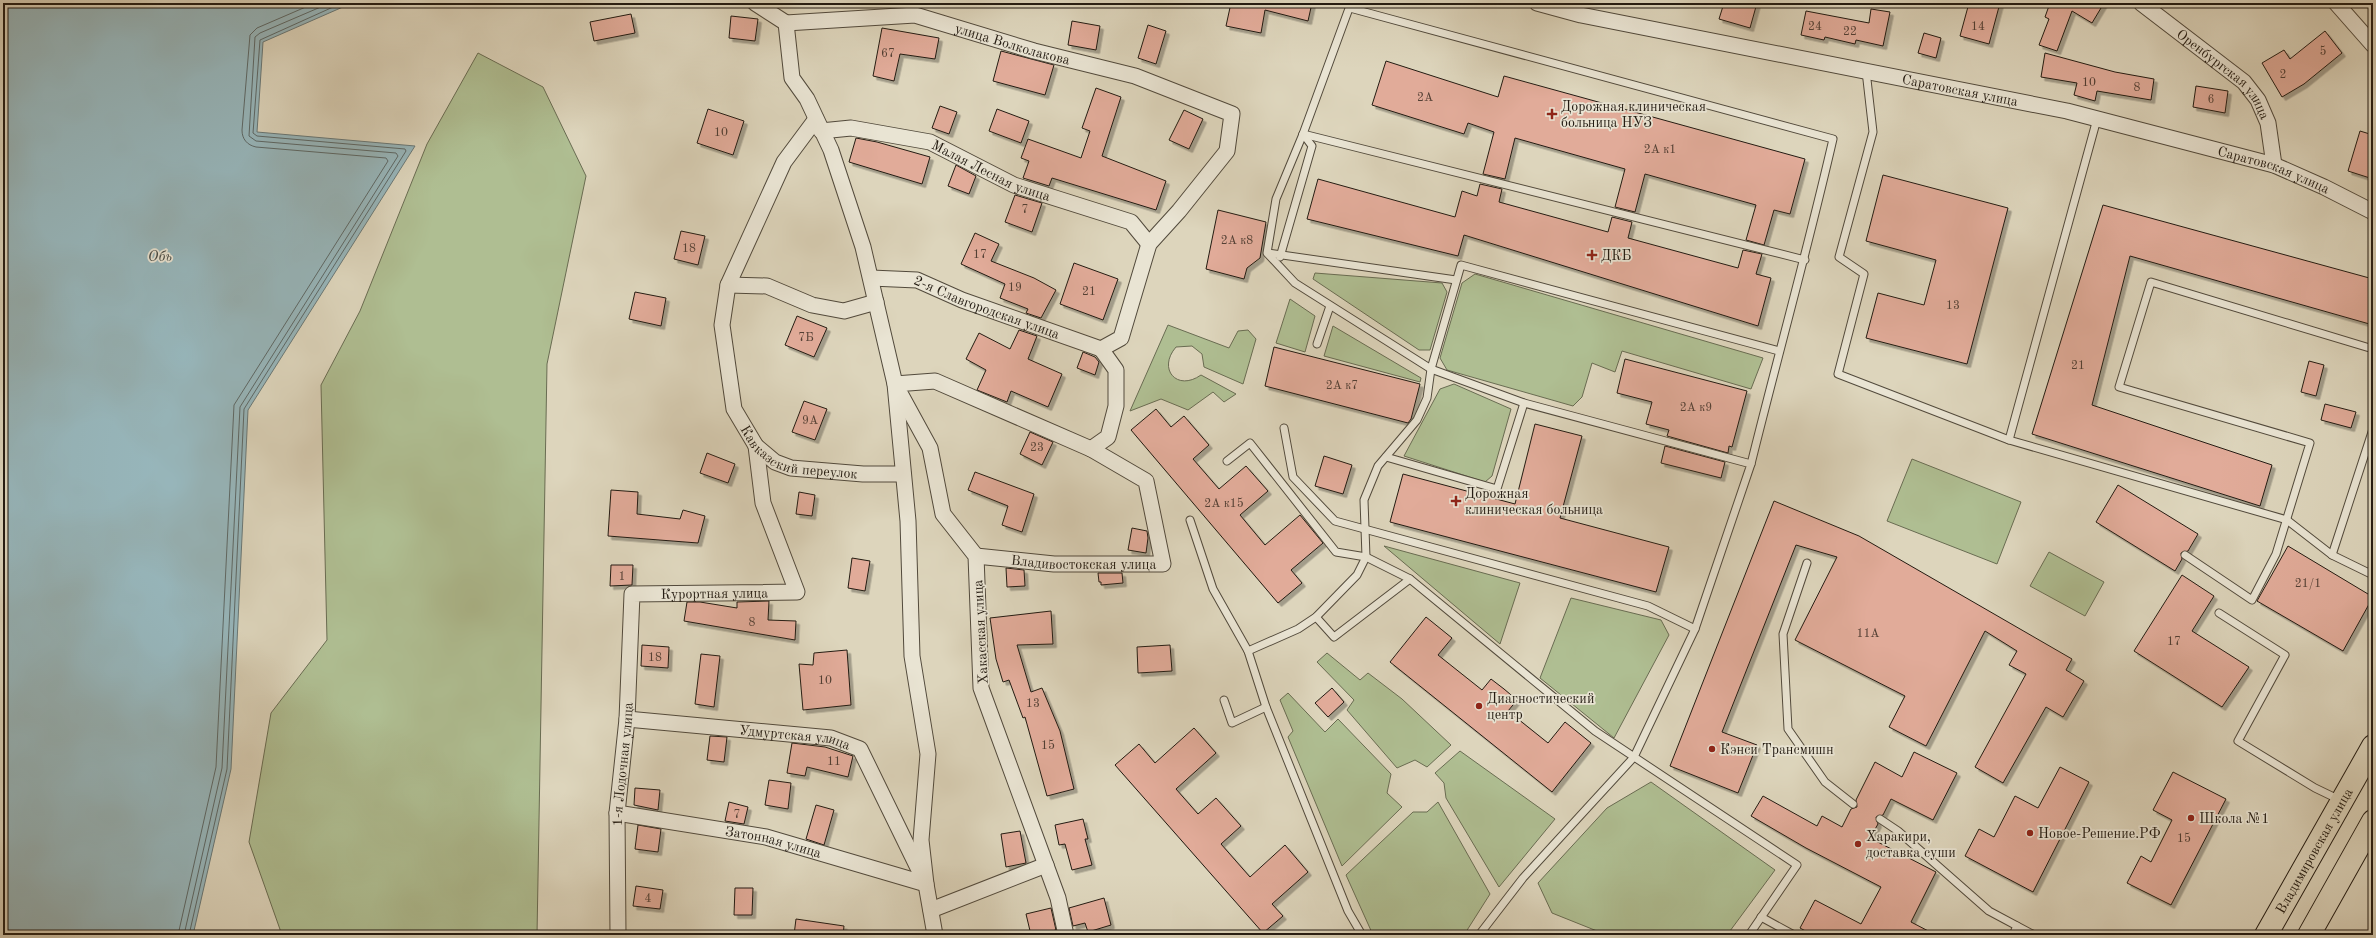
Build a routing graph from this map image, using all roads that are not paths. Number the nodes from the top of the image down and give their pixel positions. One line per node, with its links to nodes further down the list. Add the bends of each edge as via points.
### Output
1 (755, 3): 6 (street)
2 (1537, 3): 8 (street, Саратовская улица, via 1581,15)
3 (2141, 3): 12 (street, Оренбургская улица, via 2244,82 2258,100 2268,123)
4 (2336, 3): 7 (street)
5 (1351, 5): 11 (lane); 17 (lane, via 1833,139)
6 (786, 23): 10 (street, via 792,78 808,99); 14 (street, улица Волколакова, via 915,15 1034,51 1135,76 1232,114 1227,151)
7 (2373, 45)
8 (1866, 71): 9 (street, Саратовская улица); 32 (lane, via 1873,132 1839,257 1864,274 1838,374)
9 (2097, 119): 12 (street, Саратовская улица); 32 (lane)
10 (818, 125): 14 (street, Малая Лесная улица, via 930,142 1014,184 1131,222); 18 (street, via 832,150 864,247); 20 (street, Кавказский переулок, via 784,162)
11 (1303, 134): 15 (lane, via 1276,200); 16 (lane, via 1312,146); 17 (lane)
12 (2274, 165): 13 (street, Саратовская улица, via 2324,186)
13 (2373, 212)
14 (1149, 244): 25 (street, via 1121,338)
15 (1267, 253): 16 (lane); 22 (lane, via 1295,284)
16 (1280, 257): 19 (lane)
17 (1805, 260): 26 (lane)
18 (871, 278): 21 (street); 25 (street, 2-я Славгородская улица, via 917,280 962,300)
19 (1456, 280): 26 (lane, via 1461,265); 27 (lane)
20 (728, 285): 21 (street, via 767,286 812,305 844,311); 33 (street, Кавказский переулок, via 722,325 734,409)
21 (876, 302): 28 (street)
22 (1330, 306): 23 (lane); 27 (lane)
23 (1317, 344)
24 (2373, 349): 40 (lane, via 2151,282 2119,387 2310,443)
25 (1101, 350): 34 (street, via 1116,370 1116,406 1108,437)
26 (1779, 351): 37 (lane)
27 (1431, 369): 29 (lane); 35 (lane, via 1427,398 1417,420)
28 (895, 384): 34 (street, via 935,381); 38 (street); 44 (street, via 930,448 943,514)
29 (1524, 403): 35 (lane, via 1497,489); 37 (lane)
30 (1284, 428): 41 (lane, via 1293,477 1335,521)
31 (2373, 429): 43 (lane)
32 (2009, 440): 40 (lane)
33 (756, 446): 38 (street, Кавказский переулок, via 775,462 791,468 864,474); 49 (street, Курортная улица, via 763,503 797,592)
34 (1091, 449): 44 (street, Владивостокская улица, via 1146,481 1162,564 1054,564)
35 (1386, 457): 41 (lane, via 1378,466 1364,500)
36 (1227, 461): 45 (lane, via 1250,443 1336,552)
37 (1751, 464): 52 (lane)
38 (903, 474): 65 (street, via 908,521 912,656 928,754 921,840)
39 (1190, 520): 53 (lane, via 1213,589)
40 (2287, 520): 42 (lane, via 2276,554 2252,600); 43 (lane)
41 (1364, 530): 45 (lane); 52 (lane, via 1648,606)
42 (2185, 555)
43 (2332, 555): 47 (lane)
44 (976, 556): 64 (street, Хакасская улица, via 981,688)
45 (1366, 557): 48 (lane); 51 (lane, via 1357,575)
46 (1807, 563): 60 (lane, via 1783,634 1788,729 1825,782)
47 (2373, 575)
48 (1410, 579): 51 (lane, via 1334,637); 58 (lane, via 1595,731)
49 (632, 594): 56 (street, 1-я Лодочная улица)
50 (2219, 612): 59 (lane, via 2284,655 2238,741 2315,788)
51 (1316, 617): 53 (lane, via 1298,629)
52 (1695, 629): 58 (lane)
53 (1248, 651): 55 (lane)
54 (1224, 700): 55 (lane, via 1232,723)
55 (1266, 707): 72 (lane, via 1348,911)
56 (627, 719): 61 (street, 1-я Лодочная улица); 65 (street, Удмуртская улица, via 831,738 860,749)
57 (2373, 746): 59 (main road, Владимировская улица)
58 (1634, 757): 67 (lane, via 1797,866); 73 (lane, via 1523,878)
59 (2342, 801): 78 (main road, Владимировская улица)
60 (1854, 804)
61 (617, 813): 65 (street, Затонная улица, via 766,836); 69 (street, 1-я Лодочная улица)
62 (1880, 819): 68 (lane, via 1898,831 1989,911)
63 (2373, 821): 79 (main road)
64 (1046, 865): 66 (street); 71 (street, Хакасская улица, via 1058,898)
65 (926, 884): 66 (street)
66 (931, 910): 70 (street)
67 (1761, 917): 74 (lane); 75 (lane)
68 (2017, 926): 76 (lane); 77 (lane)
69 (618, 935)
70 (935, 935)
71 (1066, 935)
72 (1362, 935)
73 (1479, 935)
74 (1749, 935)
75 (1794, 935)
76 (2013, 935)
77 (2034, 935)
78 (2266, 935)
79 (2309, 935)

